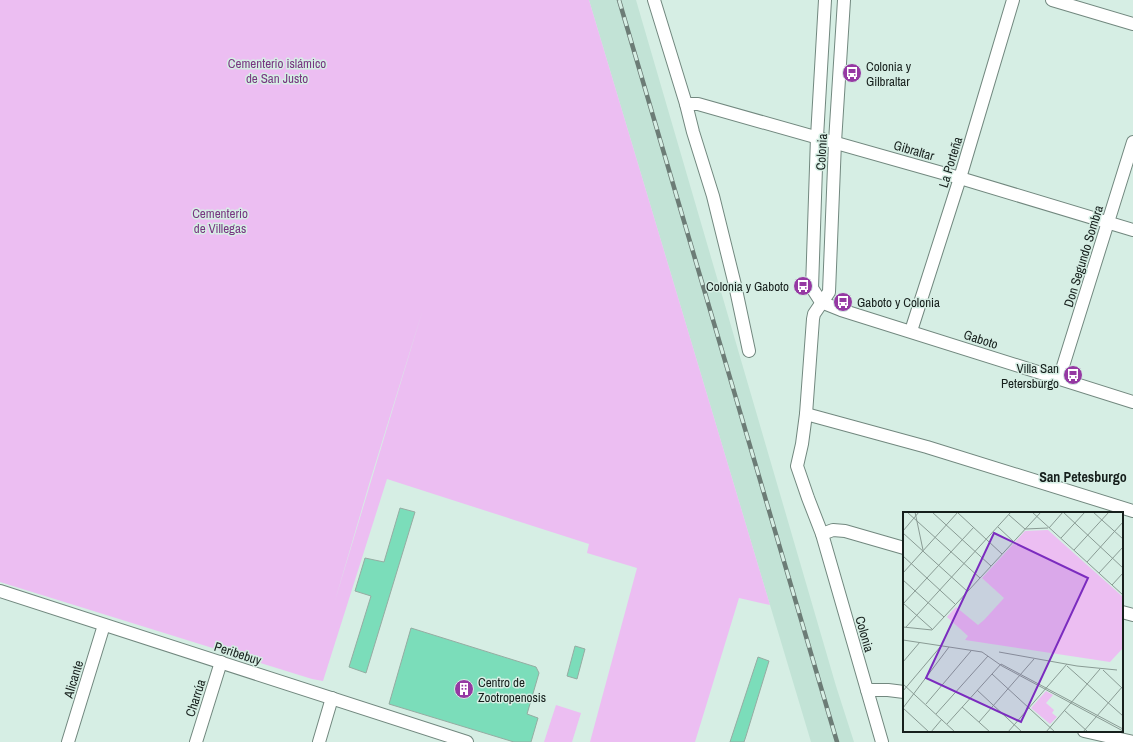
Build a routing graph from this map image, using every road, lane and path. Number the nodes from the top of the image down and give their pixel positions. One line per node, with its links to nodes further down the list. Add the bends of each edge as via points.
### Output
1 (654, 0): 7 (street)
2 (825, 0): 8 (street, Colonia)
3 (844, 0): 9 (street, Colonia)
4 (1013, 0): 11 (street, La Porteña)
5 (1052, 0): 6 (street)
6 (1133, 24)
7 (686, 104): 8 (street, Gibraltar, via 698,104); 16 (street, via 731,265)
8 (817, 137): 9 (street, Gibraltar); 14 (street, Colonia, via 812,288)
9 (835, 142): 11 (street, Gibraltar); 14 (street, Colonia, via 829,292)
10 (1133, 142): 12 (street, Don Segundo Sombra)
11 (960, 178): 12 (street, Gibraltar); 15 (street, La Porteña)
12 (1108, 223): 13 (street, Gibraltar); 17 (street, Don Segundo Sombra)
13 (1133, 230)
14 (821, 302): 15 (street, Gaboto); 19 (street, Colonia, via 813,319)
15 (911, 331): 17 (street, Gaboto)
16 (749, 351)
17 (1059, 379): 18 (street, Gaboto)
18 (1133, 402)
19 (806, 414): 20 (street, via 927,447); 21 (street, Colonia, via 797,461 798,472)
20 (1133, 511)
21 (822, 534): 22 (street, via 833,530 845,530); 28 (street, Colonia)
22 (903, 548)
23 (0, 591): 26 (street, Peribebuy)
24 (1123, 612): 25 (street)
25 (1133, 615)
26 (104, 625): 27 (street, Peribebuy); 33 (street, Alicante)
27 (221, 662): 30 (street, Peribebuy); 34 (street, Charrúa)
28 (867, 690): 29 (street); 37 (street, Colonia)
29 (903, 692)
30 (332, 698): 32 (street, Peribebuy); 35 (street)
31 (1088, 732): 38 (street)
32 (451, 740): 36 (street, Peribebuy)
33 (68, 742)
34 (196, 742)
35 (319, 742)
36 (467, 742)
37 (882, 742)
38 (1133, 742)

